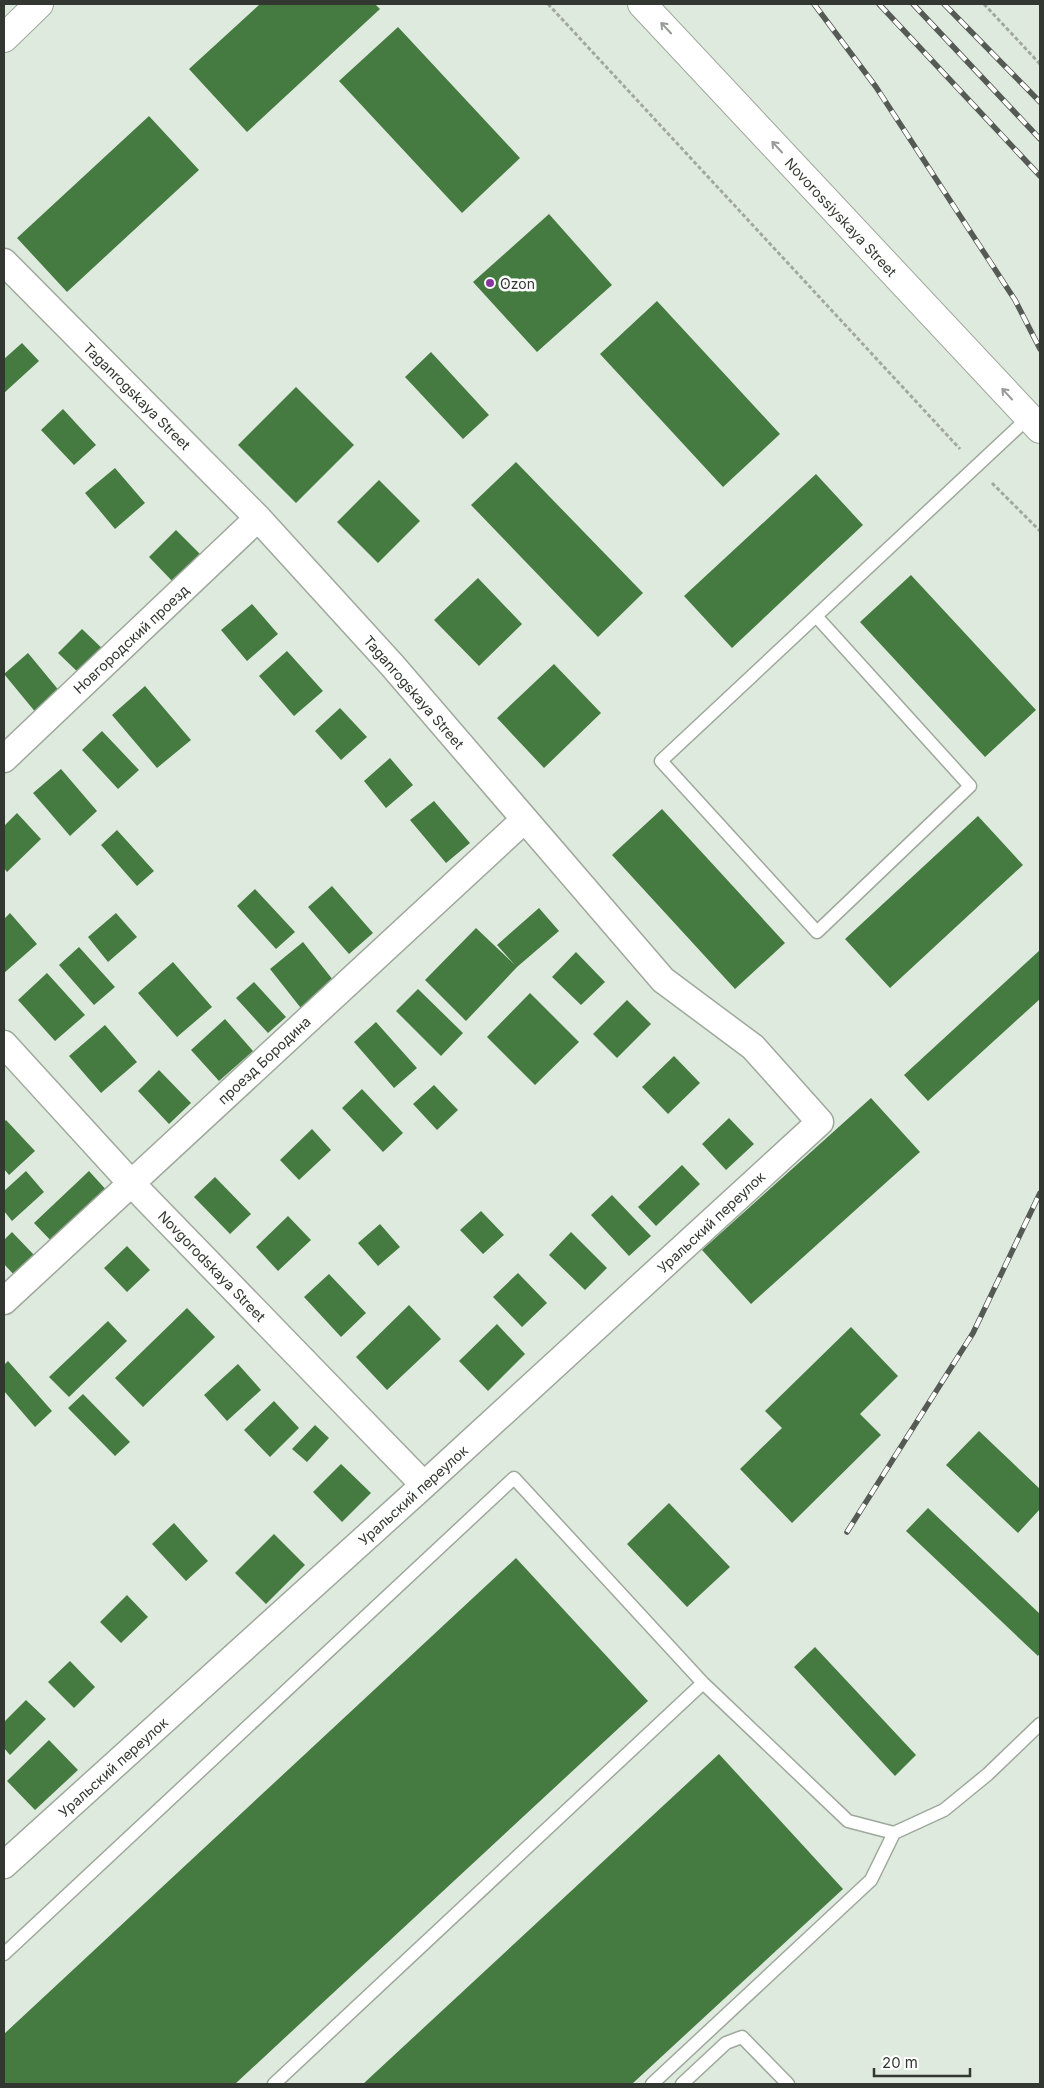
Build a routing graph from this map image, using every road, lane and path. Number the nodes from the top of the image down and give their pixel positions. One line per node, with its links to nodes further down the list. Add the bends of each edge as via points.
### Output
1 (39, 4): 5 (main road)
2 (548, 4): 9 (path)
3 (642, 4): 8 (main road, Novorossiyskaya Street, one-way to 3)
4 (984, 4): 6 (path)
5 (4, 38)
6 (1040, 64)
7 (4, 262): 10 (street, Taganrogskaya Street)
8 (1034, 423): 9 (lane)
9 (976, 466): 11 (path); 12 (lane)
10 (258, 518): 13 (street, Новгородский проезд); 14 (street, Taganrogskaya Street, via 392,665)
11 (1040, 531)
12 (816, 616): 12 (lane, via 661,761 817,932 970,786)
13 (4, 759)
14 (524, 820): 16 (street, Taganrogskaya Street, via 663,980 752,1047); 17 (street, проезд Бородина)
15 (4, 1044): 17 (street, Novgorodskaya Street)
16 (820, 1122): 19 (street, Уральский переулок)
17 (131, 1183): 18 (street, проезд Бородина); 19 (street, Novgorodskaya Street)
18 (4, 1301)
19 (424, 1485): 23 (street, Уральский переулок)
20 (704, 1683): 22 (lane, via 848,1821); 24 (lane, via 514,1478); 25 (lane)
21 (1040, 1724): 22 (lane, via 988,1774 944,1810)
22 (894, 1833): 26 (lane, via 871,1880)
23 (7, 1857)
24 (4, 1954)
25 (274, 2084)
26 (652, 2084)
27 (682, 2084): 28 (lane, via 726,2043 742,2037)
28 (788, 2084)

